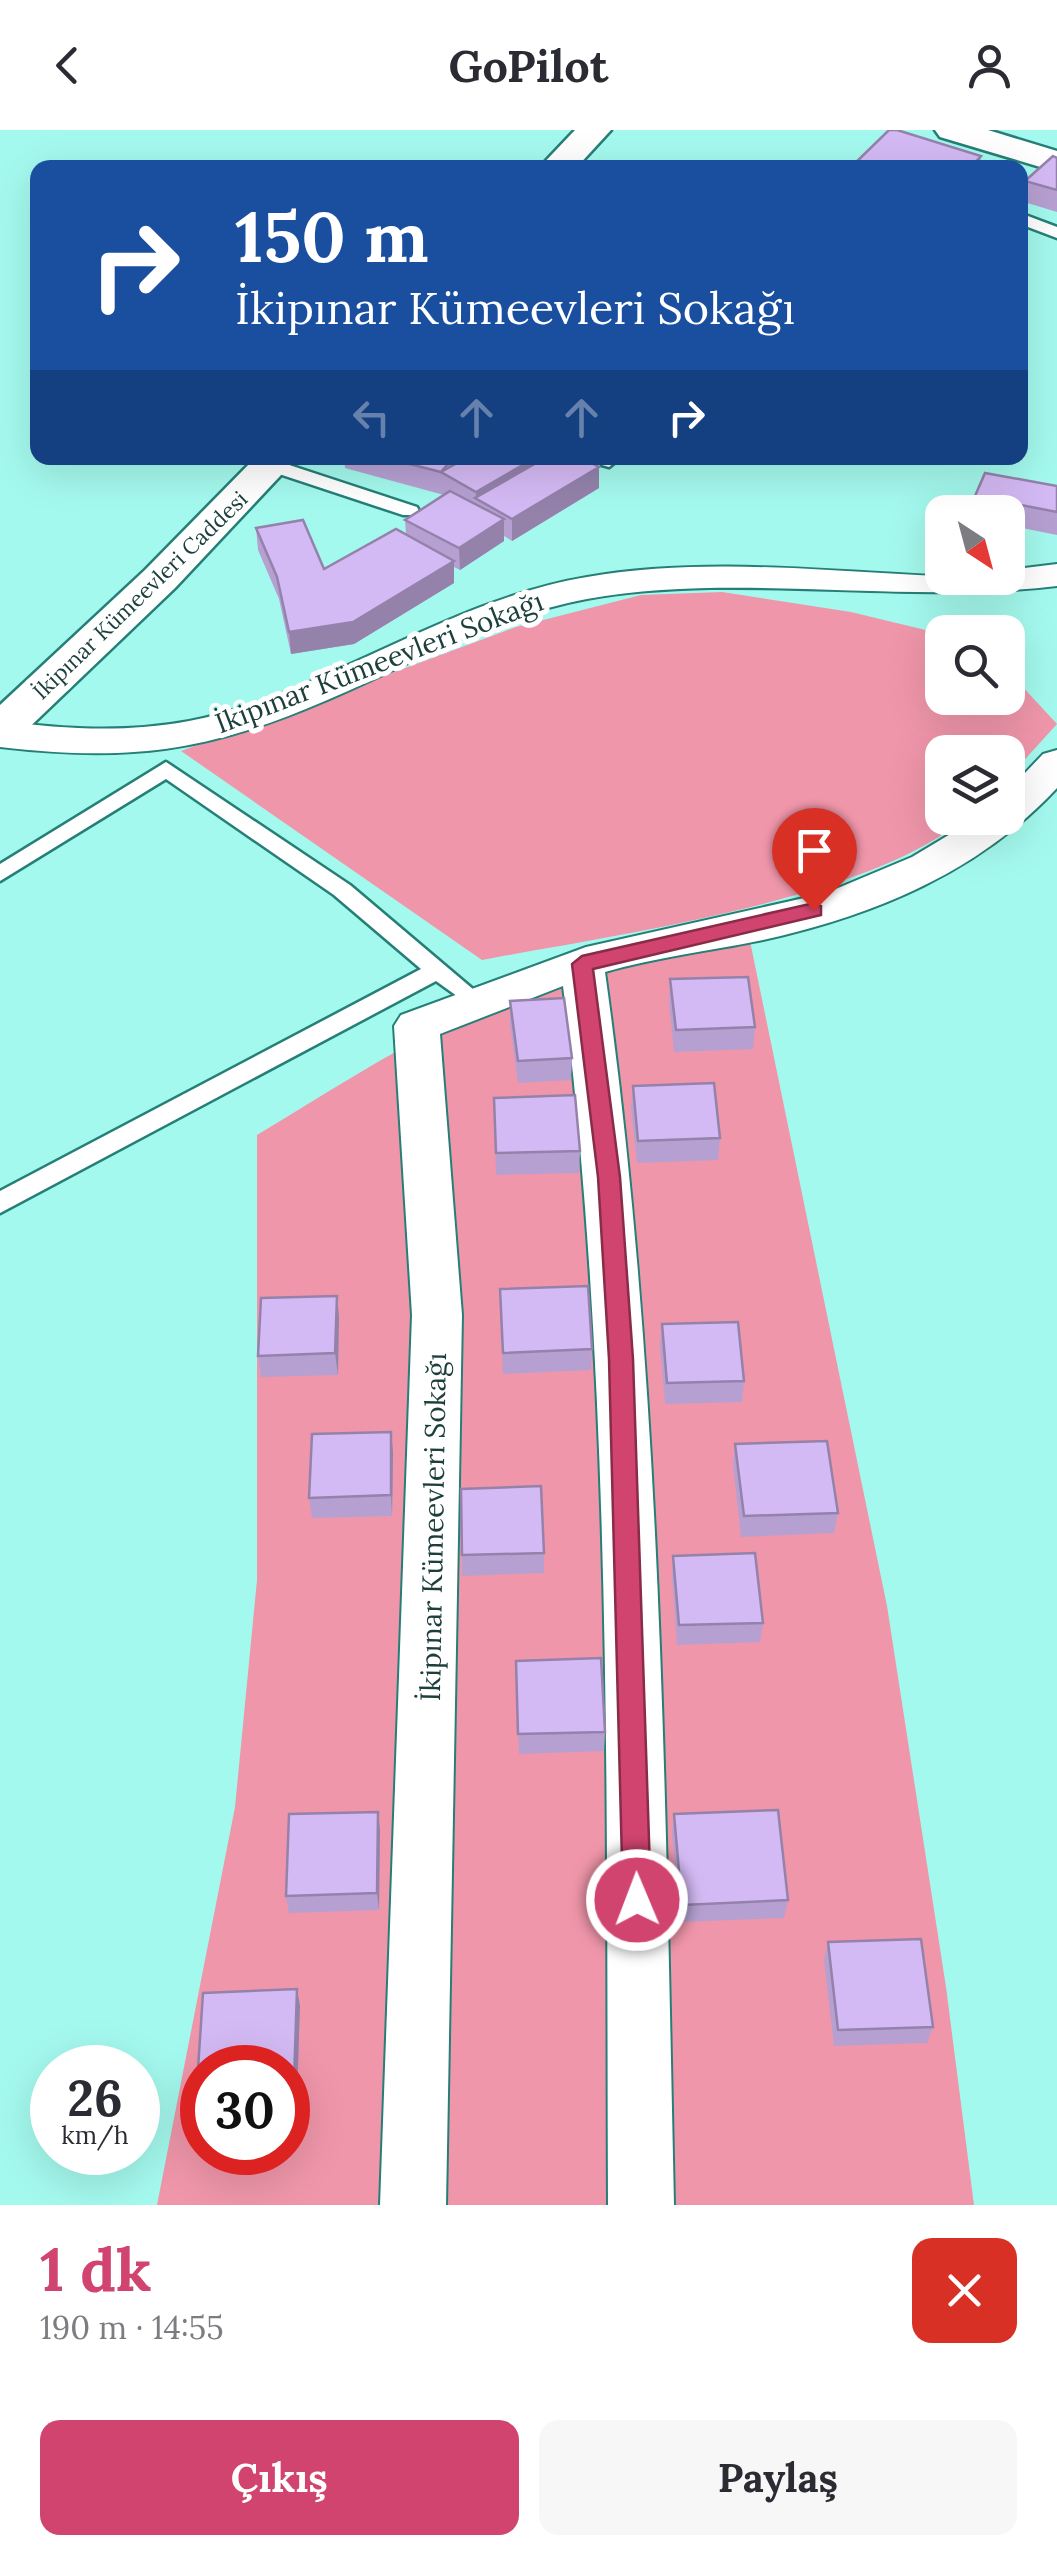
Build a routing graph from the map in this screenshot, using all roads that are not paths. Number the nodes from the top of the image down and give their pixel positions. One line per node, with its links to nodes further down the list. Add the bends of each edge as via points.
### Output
1 (594, 130): 3 (street)
2 (965, 142): 4 (street)
3 (564, 160)
4 (1057, 162)
5 (1028, 221): 6 (lane)
6 (1057, 234)
7 (270, 465): 11 (street, İkipınar Kümeevleri Caddesi)
8 (285, 465): 9 (lane)
9 (410, 512)
10 (1057, 575): 11 (street, İkipınar Kümeevleri Sokağı, via 913,584 626,582 499,612 225,724 135,742)
11 (0, 732)
12 (1057, 762): 13 (street, İkipınar Kümeevleri Sokağı)
13 (1025, 796)
14 (978, 835): 16 (street, İkipınar Kümeevleri Sokağı, via 945,858 844,901)
15 (0, 874): 17 (lane, via 166,769 342,890)
16 (582, 964): 18 (street, İkipınar Kümeevleri Sokağı); 21 (street, via 609,1177 621,1359)
17 (438, 970): 18 (lane); 19 (lane)
18 (475, 1001): 20 (street, İkipınar Kümeevleri Sokağı, via 418,1026 437,1351)
19 (0, 1203)
20 (414, 2205)
21 (641, 2205)

